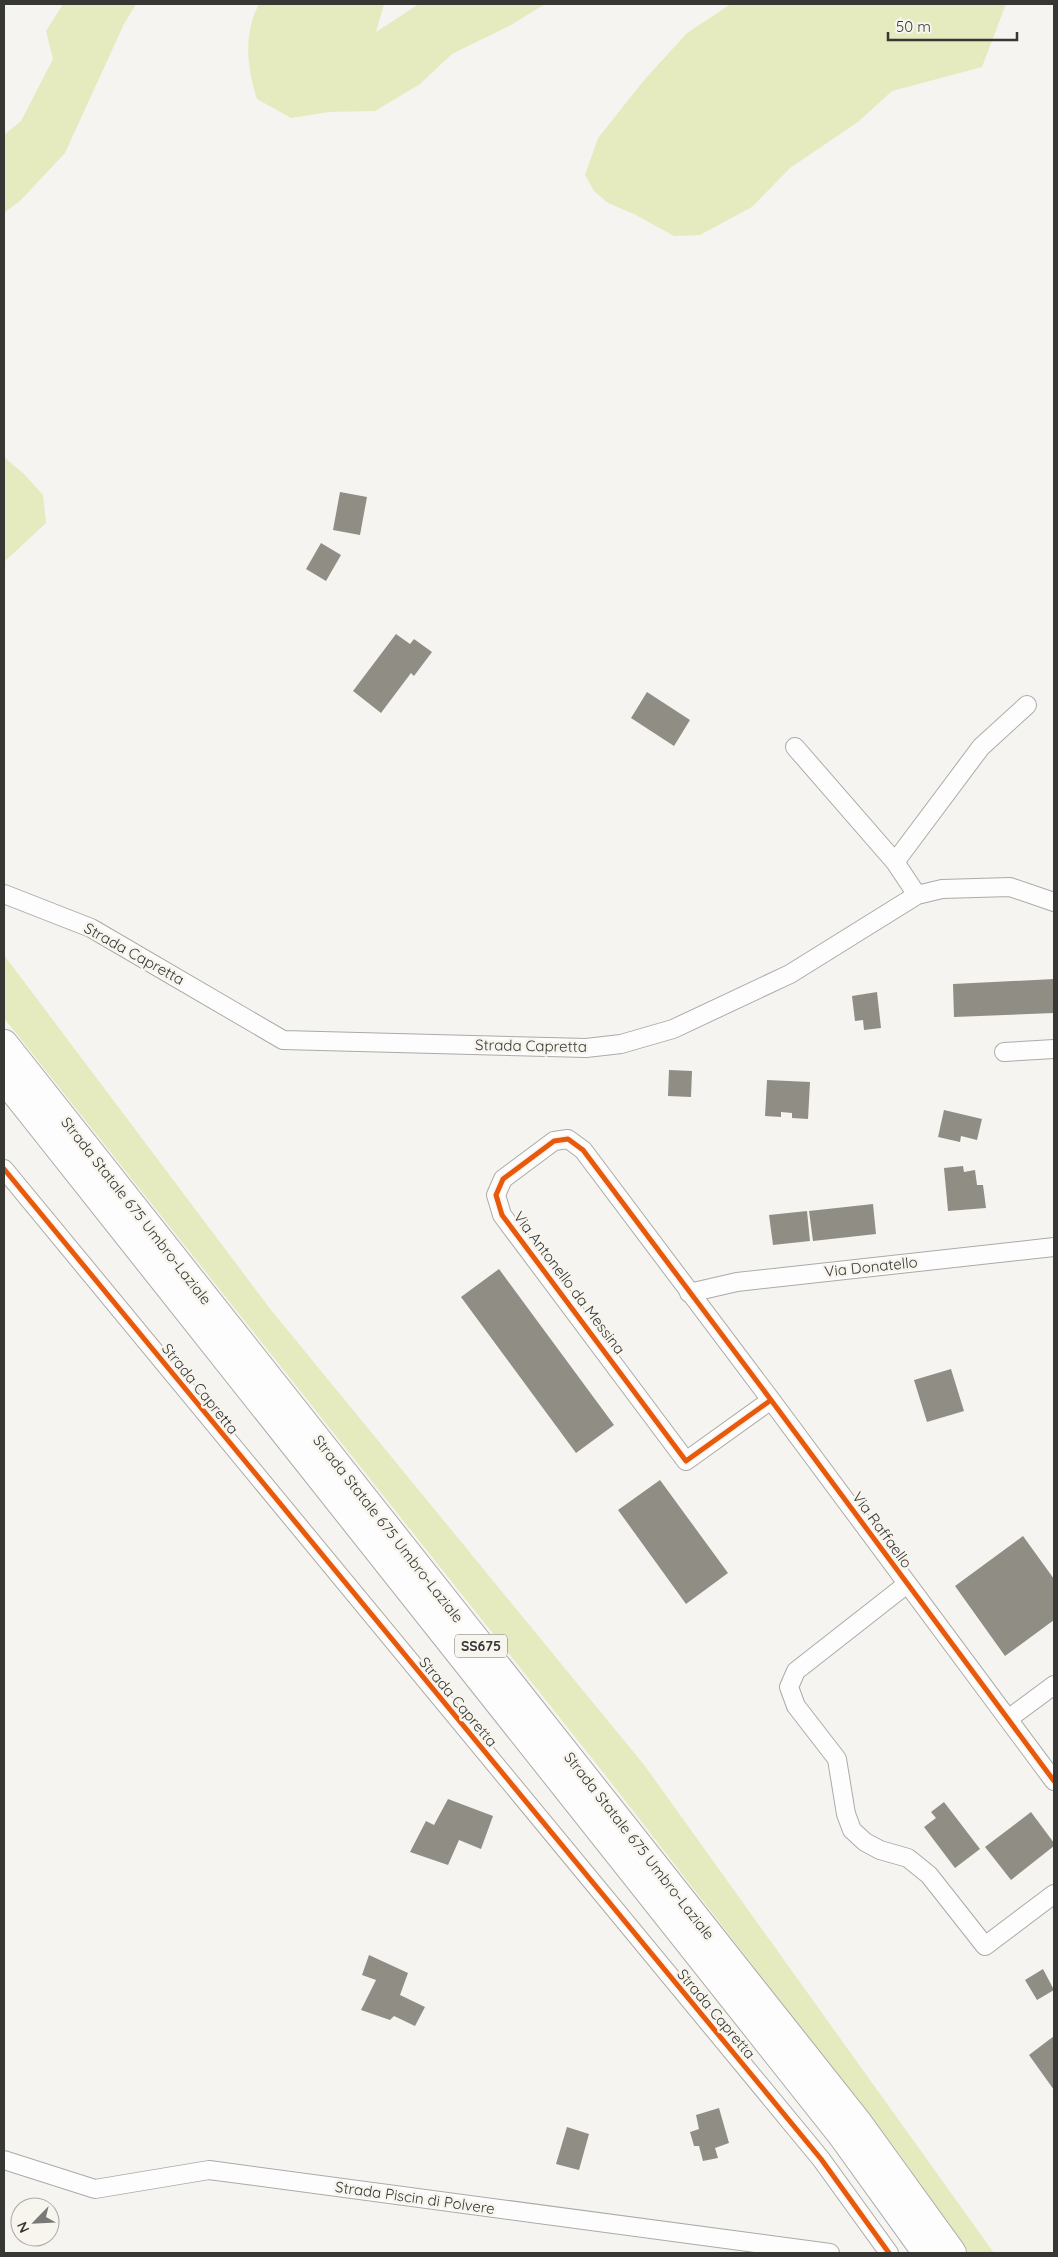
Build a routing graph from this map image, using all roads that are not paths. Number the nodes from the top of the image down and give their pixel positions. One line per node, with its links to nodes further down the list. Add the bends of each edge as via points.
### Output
1 (1027, 705): 3 (street, via 981,747)
2 (795, 747): 3 (street)
3 (894, 862): 5 (street)
4 (4, 894): 5 (street, Strada Capretta, via 91,928 283,1040 586,1048 621,1044 673,1029 790,974)
5 (917, 895): 6 (street, Strada Capretta, via 942,889 1010,887)
6 (1054, 902)
7 (4, 1044): 24 (highway, Strada Statale 675 Umbro-Laziale / SS675, via 858,2123)
8 (1054, 1049): 9 (street)
9 (1004, 1052)
10 (4, 1078): 23 (highway, Strada Statale 675 Umbro-Laziale / SS675, via 842,2135)
11 (4, 1169): 22 (street, Strada Capretta, via 821,2160)
12 (1054, 1247): 13 (street, Via Donatello, via 737,1282)
13 (689, 1293): 14 (street, Via Raffaello); 14 (street, Via Antonello da Messina, via 583,1150 568,1139 554,1141 503,1180 496,1195 502,1215 686,1461)
14 (772, 1400): 15 (street, Via Raffaello)
15 (907, 1584): 17 (street, Via Raffaello); 19 (street, via 796,1671 789,1687 796,1706 837,1759 846,1814 852,1830 865,1842 908,1858 929,1874 985,1946)
16 (1054, 1685): 17 (street)
17 (1008, 1719): 18 (street, Via Raffaello)
18 (1054, 1782)
19 (1054, 1894)
20 (4, 2160): 21 (street, Strada Piscin di Polvere, via 95,2190 209,2170)
21 (830, 2253)
22 (889, 2253)
23 (927, 2253)
24 (952, 2253)

